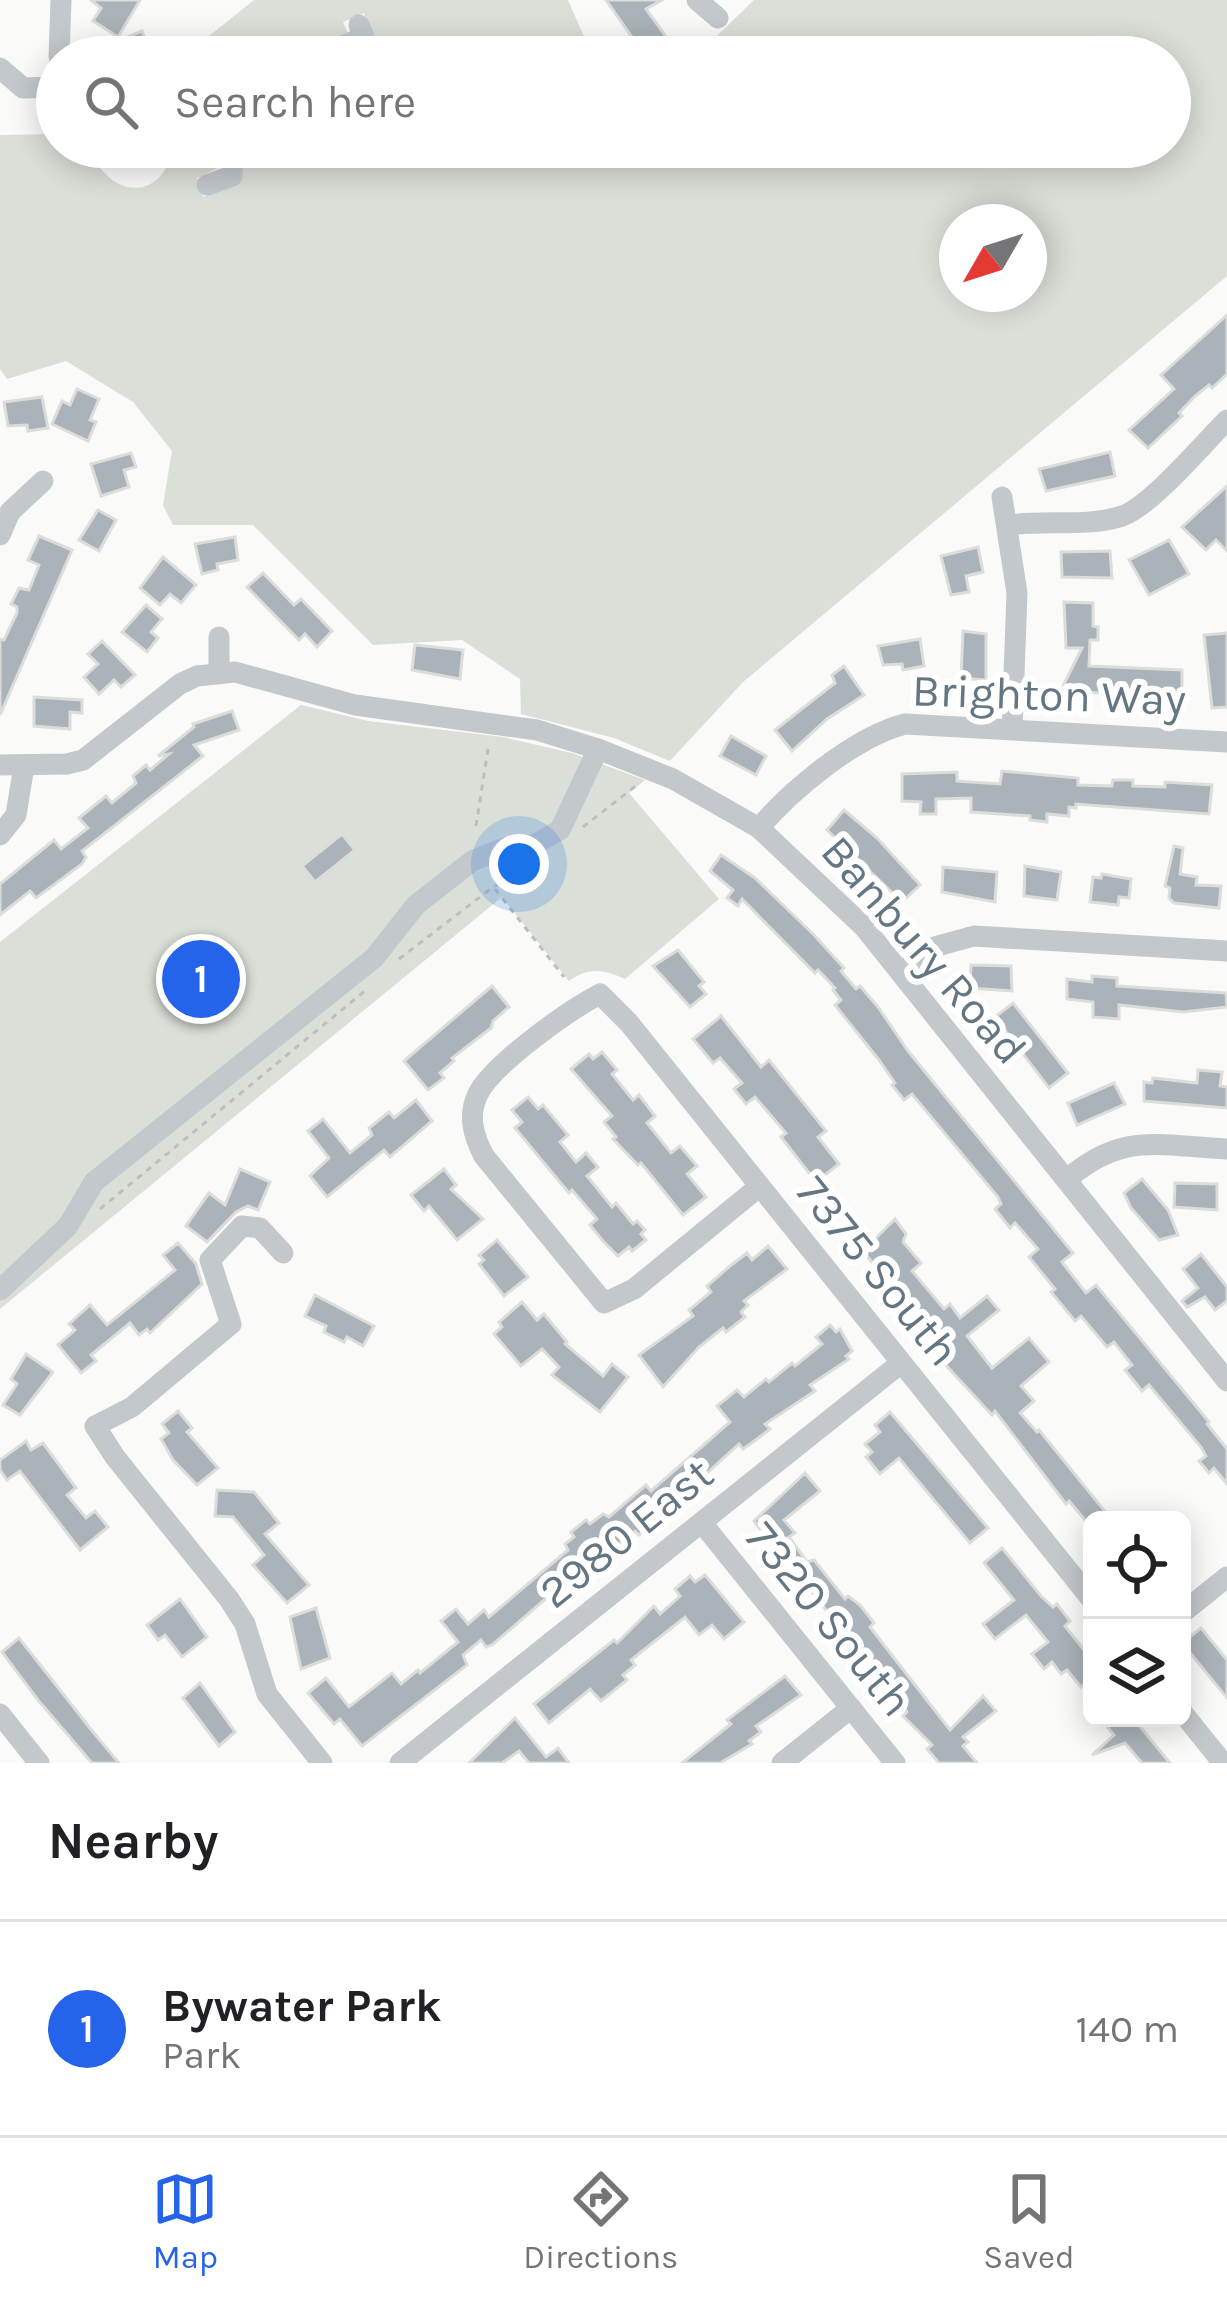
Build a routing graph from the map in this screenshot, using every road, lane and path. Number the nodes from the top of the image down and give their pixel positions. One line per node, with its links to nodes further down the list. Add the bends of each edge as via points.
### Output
1 (61, 0): 5 (street)
2 (697, 0): 3 (street)
3 (718, 18)
4 (358, 25): 6 (street)
5 (60, 36)
6 (364, 36)
7 (0, 68): 8 (street, via 23,88)
8 (36, 88)
9 (232, 168): 10 (street, via 232,176)
10 (207, 185)
11 (1227, 420): 14 (street, via 1132,512)
12 (43, 481): 15 (street, via 10,512)
13 (1002, 497): 14 (street)
14 (1009, 525): 18 (street, via 1018,623)
15 (0, 535)
16 (219, 637): 17 (street)
17 (219, 672): 21 (street, Banbury Road, via 402,713 537,730); 23 (street, via 180,684 82,760)
18 (1012, 729): 20 (street, Brighton Way); 26 (street, Brighton Way, via 886,729 853,747)
19 (489, 741): 25 (path)
20 (1227, 742)
21 (598, 749): 26 (street, Banbury Road, via 673,779); 41 (street, via 560,830 472,861 416,905 374,958 94,1182 68,1226)
22 (0, 765): 23 (street)
23 (24, 766): 27 (street, via 16,815)
24 (638, 783): 28 (path)
25 (476, 826)
26 (759, 828): 33 (street, Banbury Road, via 835,897)
27 (0, 836)
28 (568, 839)
29 (551, 853): 30 (path)
30 (493, 887): 32 (path); 34 (path)
31 (1227, 952): 33 (street, via 974,936 934,947)
32 (394, 962)
33 (901, 973): 37 (street, Banbury Road)
34 (564, 977)
35 (368, 988): 39 (path)
36 (1227, 1150): 37 (street, via 1123,1145)
37 (1066, 1180): 43 (street, Banbury Road)
38 (760, 1186): 38 (street, 7375 South, via 600,994 488,1078 476,1098 474,1137 484,1156 604,1303 634,1289); 42 (street, 7375 South)
39 (92, 1215)
40 (283, 1253): 52 (street, via 260,1228 242,1226 210,1260 231,1324 132,1407 95,1426 229,1599 267,1694)
41 (0, 1290)
42 (901, 1363): 44 (street, 2980 East); 46 (street, 7375 South)
43 (1225, 1375)
44 (702, 1523): 48 (street, 7320 South); 53 (street, 2980 East)
45 (1227, 1577): 47 (street)
46 (1083, 1589)
47 (1191, 1606)
48 (850, 1708): 54 (street); 55 (street, 7320 South)
49 (0, 1714): 51 (street)
50 (1191, 1723): 56 (street)
51 (40, 1763)
52 (322, 1763)
53 (400, 1763)
54 (782, 1763)
55 (895, 1763)
56 (1223, 1763)

